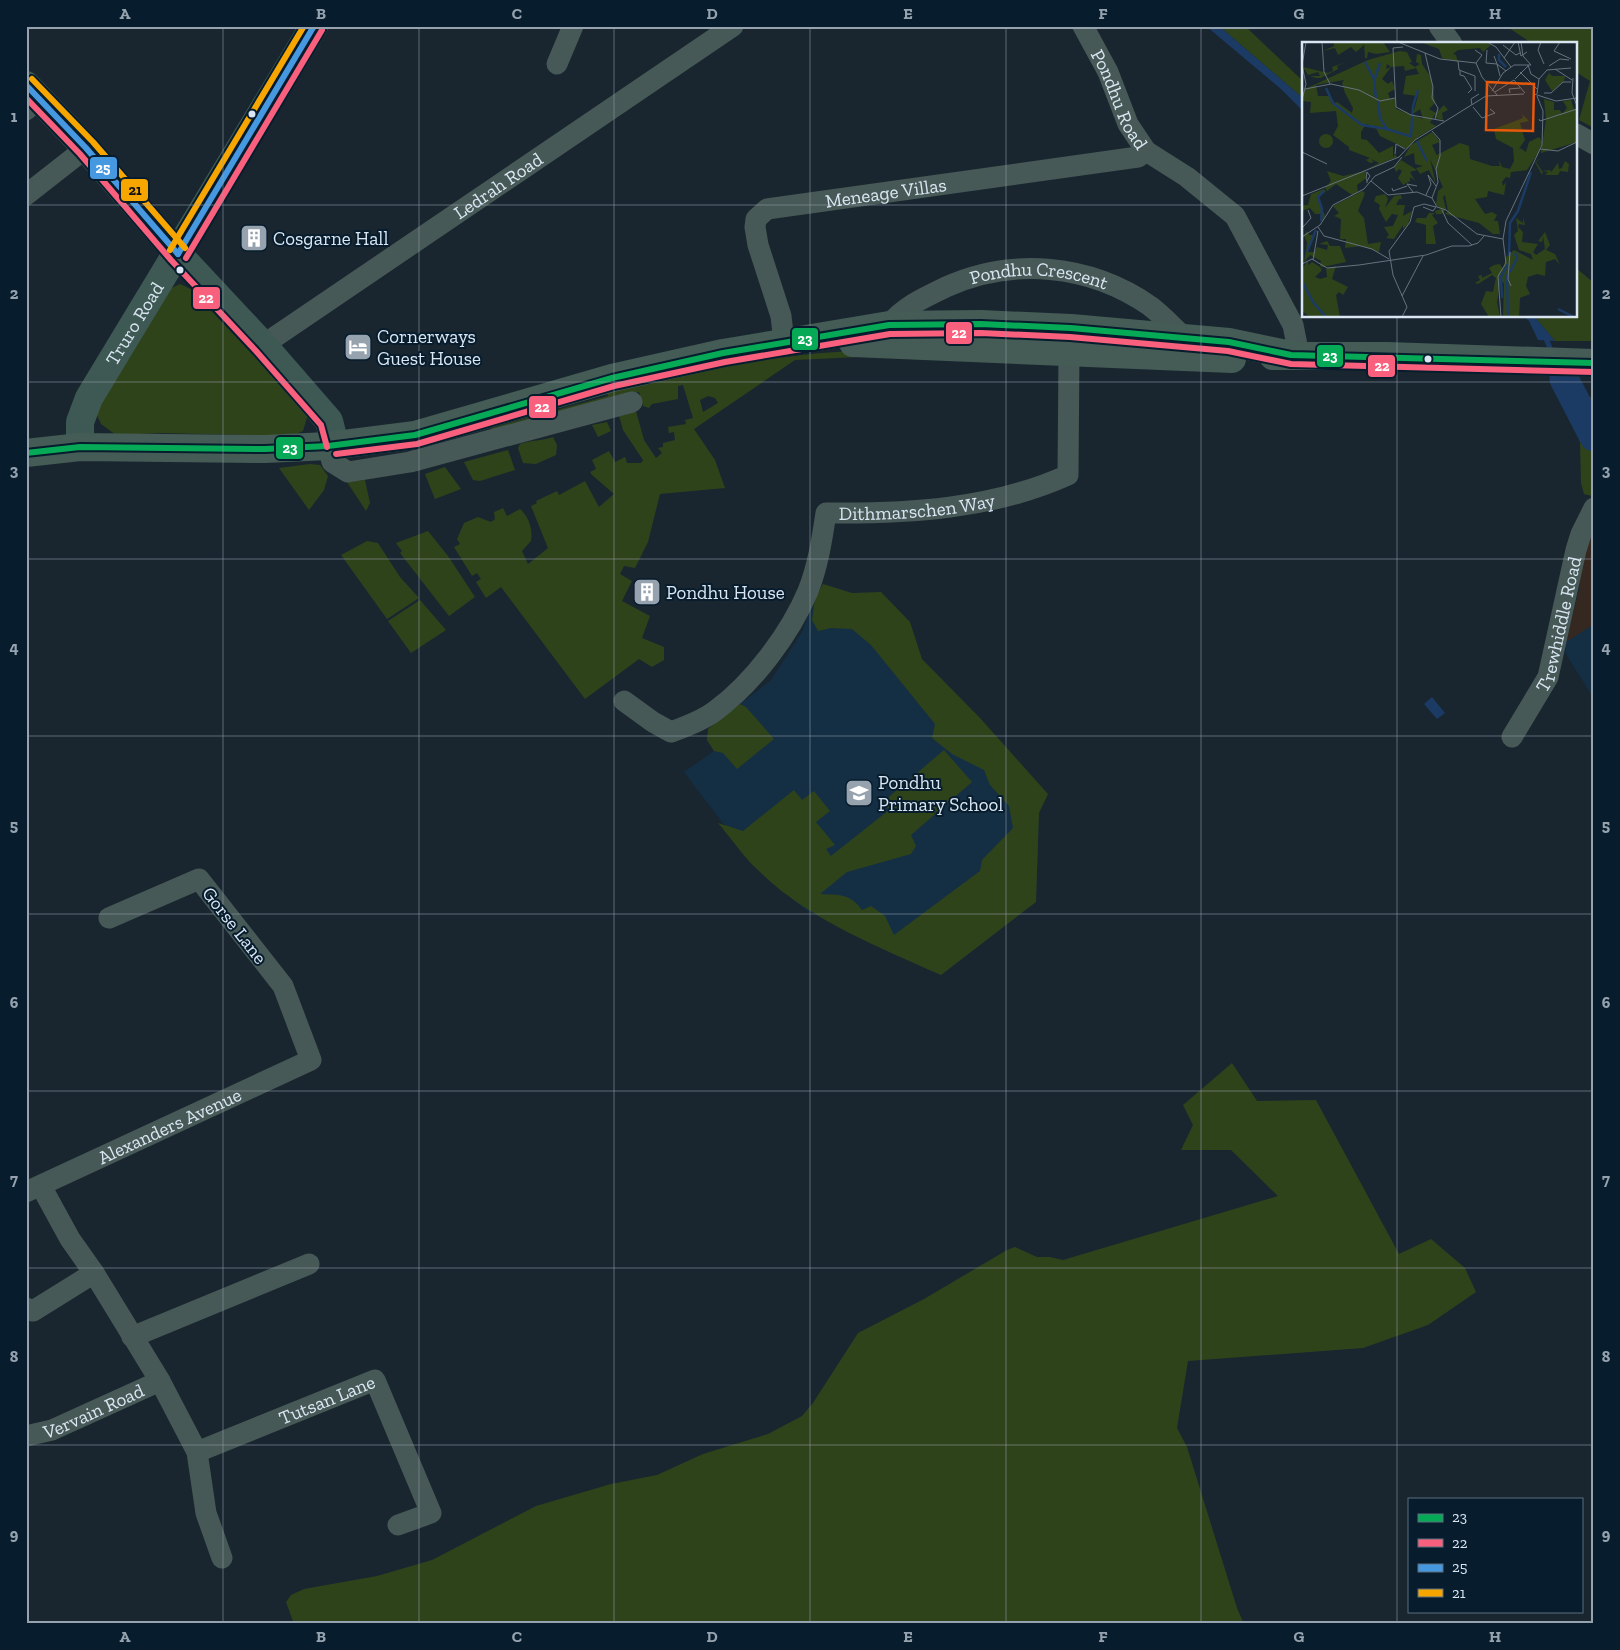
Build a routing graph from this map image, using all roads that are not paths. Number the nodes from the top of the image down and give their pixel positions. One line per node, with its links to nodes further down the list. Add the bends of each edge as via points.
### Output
1 (314, 26): 14 (main road, Truro Road)
2 (573, 26): 7 (street)
3 (733, 26): 19 (street, Ledrah Road)
4 (1083, 26): 12 (street, Pondhu Road, via 1108,72 1128,124)
5 (1439, 26): 6 (street)
6 (1451, 42)
7 (557, 64)
8 (31, 98): 11 (main road)
9 (1578, 135): 10 (street)
10 (1594, 144)
11 (86, 148): 13 (street); 14 (main road)
12 (1146, 151): 18 (street, Meneage Villas, via 1138,157 766,209 756,219 758,245); 20 (street, Pondhu Road, via 1187,177 1235,216 1293,325)
13 (26, 195)
14 (178, 254): 19 (main road); 26 (main road, Truro Road, via 89,398 80,422)
15 (889, 325): 16 (street, Pondhu Crescent, via 897,315 959,281 994,271 1034,267 1068,272 1119,289 1150,306); 17 (highway, via 981,324); 18 (highway)
16 (1184, 338): 17 (highway); 20 (highway, via 1230,342)
17 (1070, 340): 18 (highway); 20 (highway, via 1223,359); 29 (street, Dithmarschen Way, via 1068,475 1013,495 964,506 900,512 826,513 816,566 794,618 763,665 715,711 670,732)
18 (790, 342): 23 (highway, via 723,352 612,378)
19 (263, 344): 25 (main road, via 329,421)
20 (1295, 355): 21 (highway)
21 (1588, 362)
22 (632, 402): 24 (street)
23 (479, 417): 24 (street); 25 (highway, via 415,435)
24 (486, 442): 25 (street, via 410,462 348,472 332,462)
25 (331, 446): 26 (highway)
26 (80, 447): 27 (highway)
27 (26, 453)
28 (1594, 508): 30 (street, Trewhiddle Road, via 1576,550 1548,677)
29 (624, 701)
30 (1512, 737)
31 (109, 918): 32 (street, Gorse Lane, via 199,878 284,986)
32 (311, 1060): 33 (street, Alexanders Avenue)
33 (34, 1189): 35 (street)
34 (309, 1264): 37 (street)
35 (94, 1273): 36 (street, via 33,1311); 37 (street)
36 (26, 1308)
37 (132, 1337): 38 (street)
38 (160, 1381): 39 (street, Vervain Road, via 52,1430); 40 (street)
39 (26, 1436)
40 (197, 1452): 41 (street, Tutsan Lane, via 375,1380 431,1512); 42 (street, via 206,1513)
41 (398, 1525)
42 (222, 1558)

